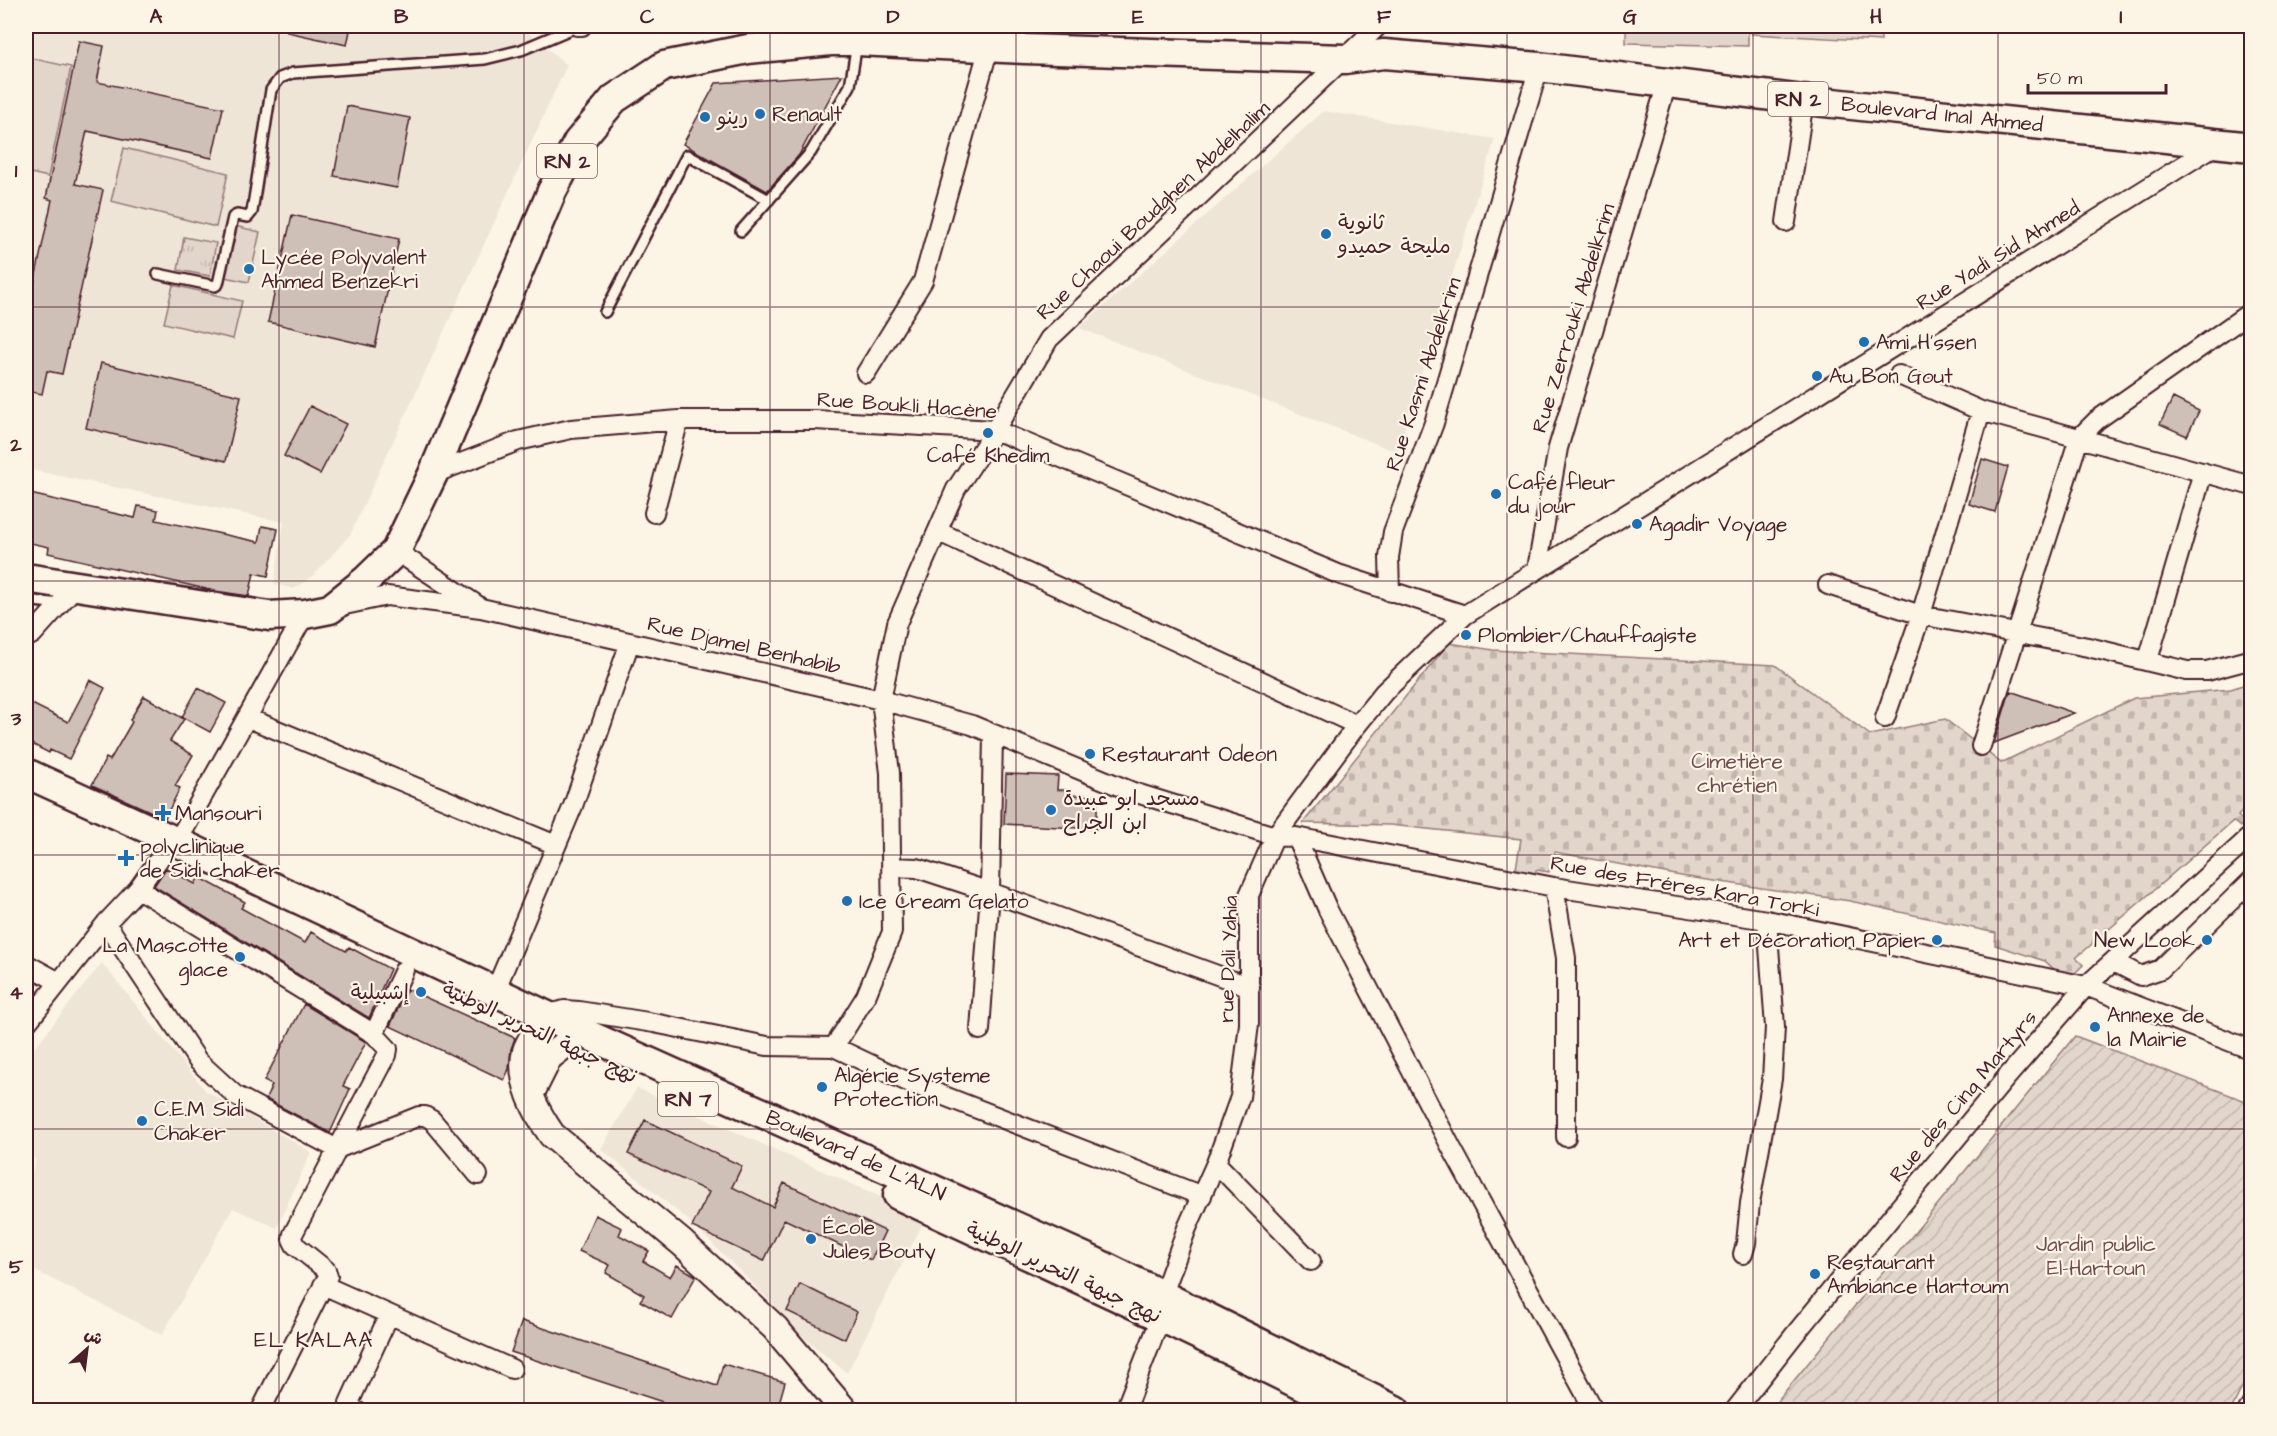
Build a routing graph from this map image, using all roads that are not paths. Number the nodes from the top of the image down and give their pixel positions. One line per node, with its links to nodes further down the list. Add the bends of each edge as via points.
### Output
1 (579, 26): 15 (lane, via 521,50 485,58 293,73 280,78 272,90 252,212 248,217 233,217 218,284)
2 (1378, 26): 6 (street, Rue Chaoui Boudghen Abdelhalim)
3 (923, 34): 4 (main road, RN 2); 5 (main road, RN 2)
4 (989, 36): 6 (main road, RN 2, via 1025,49); 18 (street, via 923,281)
5 (858, 41): 12 (lane, via 850,86 811,152); 25 (main road, RN 2, via 748,49 664,66 614,99 578,142 552,191)
6 (1345, 59): 7 (main road, Boulevard Inal Ahmed / RN 2, via 1384,54); 22 (street, Rue Chaoui Boudghen Abdelhalim, via 1049,339)
7 (1539, 67): 8 (main road, Boulevard Inal Ahmed / RN 2); 33 (street, Rue Kasmi Abdelkrim, via 1434,423 1393,532)
8 (1667, 83): 9 (main road, Boulevard Inal Ahmed / RN 2); 30 (street, Rue Zerrouki Abdelkrim, via 1558,448)
9 (1804, 100): 10 (main road, Boulevard Inal Ahmed / RN 2); 13 (street)
10 (2219, 143): 11 (main road, Boulevard Inal Ahmed / RN 2); 30 (street, Rue Yadi Sid Ahmed)
11 (2252, 147)
12 (769, 200): 14 (lane); 17 (lane, via 687,155)
13 (1786, 222)
14 (741, 231)
15 (158, 274)
16 (2252, 311): 23 (street, via 2097,420)
17 (605, 312)
18 (866, 373)
19 (1899, 375): 20 (street)
20 (1981, 411): 23 (street); 39 (street)
21 (679, 420): 22 (street, Rue Boukli Hacène, via 815,420); 25 (street, Rue Boukli Hacène, via 571,429 518,441); 27 (street)
22 (995, 430): 28 (street, Rue Chaoui Boudghen Abdelhalim, via 956,489); 33 (street, Rue Boukli Hacène, via 1338,574)
23 (2079, 438): 24 (street); 40 (street)
24 (2202, 472): 26 (street); 44 (street)
25 (433, 474): 29 (main road, RN 2)
26 (2252, 486)
27 (654, 513)
28 (939, 532): 45 (street, Rue Chaoui Boudghen Abdelhalim, via 897,623); 48 (street)
29 (396, 551): 36 (street); 37 (main road, RN 2, via 365,581)
30 (1537, 569): 38 (street, Rue Yadi Sid Ahmed)
31 (26, 578): 34 (main road)
32 (1828, 585): 39 (street)
33 (1390, 592): 38 (street, Rue Boukli Hacène)
34 (68, 595): 35 (lane); 37 (main road, via 269,616); 41 (street)
35 (26, 600)
36 (481, 608): 37 (street, Rue Djamel Benhabib, via 387,596); 42 (street, Rue Djamel Benhabib)
37 (317, 611): 46 (street)
38 (1465, 615): 48 (street, rue Dali Yahia, via 1383,692)
39 (1921, 615): 40 (street); 47 (street)
40 (2019, 633): 44 (street); 50 (street)
41 (26, 638)
42 (630, 642): 45 (street, Rue Djamel Benhabib); 57 (street)
43 (2252, 658): 44 (street, via 2207,672 2187,671)
44 (2148, 660)
45 (881, 700): 49 (street, Rue Djamel Benhabib, via 972,725); 58 (street, Rue Chaoui Boudghen Abdelhalim, via 890,773)
46 (248, 718): 56 (street); 57 (street)
47 (1885, 718)
48 (1357, 725): 54 (street, rue Dali Yahia)
49 (993, 736): 54 (street, Rue Djamel Benhabib, via 1133,792); 62 (street)
50 (1981, 746)
51 (26, 773): 56 (main road, نهج جبهة التحرير الوطنية / RN 7)
52 (26, 790): 56 (main road, نهج جبهة التحرير الوطنية / RN 7)
53 (2252, 835): 65 (street, Rue des Cinq Martyrs)
54 (1275, 836): 55 (street, Rue des Fréres Kara Torki); 70 (street, rue Dali Yahia, via 1249,896)
55 (1296, 837): 60 (street, Rue des Fréres Kara Torki); 99 (street, via 1328,910 1446,1137)
56 (171, 845): 61 (street); 67 (main road, نهج جبهة التحرير الوطنية / RN 7); 71 (main road, نهج جبهة التحرير الوطنية / RN 7)
57 (556, 845): 71 (street)
58 (891, 867): 62 (street, via 917,868); 78 (street, Rue Chaoui Boudghen Abdelhalim, via 892,932 866,996)
59 (2252, 880): 65 (street, via 2161,969 2141,976)
60 (1554, 886): 63 (street, Rue des Fréres Kara Torki); 81 (street, via 1566,958)
61 (138, 890): 64 (street); 76 (street)
62 (990, 892): 70 (street); 75 (street)
63 (1767, 920): 69 (street, Rue des Fréres Kara Torki); 86 (street, via 1775,1027 1772,1079)
64 (106, 923): 68 (street); 82 (street, via 198,1060 235,1095)
65 (2114, 962): 69 (street, Rue des Cinq Martyrs)
66 (26, 964): 68 (street)
67 (404, 970): 72 (main road, نهج جبهة التحرير الوطنية / RN 7); 76 (street)
68 (59, 982): 74 (street)
69 (2086, 986): 79 (street, Rue des Fréres Kara Torki); 100 (street, Rue des Cinq Martyrs, via 1991,1096)
70 (1250, 987): 83 (street, rue Dali Yahia, via 1240,1097)
71 (495, 992): 72 (main road, نهج جبهة التحرير الوطنية / RN 7)
72 (541, 1023): 73 (street, via 564,1010); 77 (main road, نهج جبهة التحرير الوطنية / RN 7); 80 (main road, via 526,1049 523,1067)
73 (654, 1023): 77 (street); 78 (street, via 767,1046)
74 (26, 1024)
75 (980, 1030)
76 (374, 1034): 82 (street, via 385,1044 387,1055)
77 (571, 1037): 80 (main road, via 549,1057); 89 (main road, نهج جبهة التحرير الوطنية / RN 7)
78 (834, 1047): 85 (street, via 908,1082)
79 (2252, 1050)
80 (530, 1095): 95 (main road, via 552,1135 682,1243 775,1328)
81 (1566, 1137)
82 (337, 1149): 84 (street, via 425,1116); 88 (street, via 292,1239 326,1270 328,1276)
83 (1216, 1163): 85 (street, rue Dali Yahia); 87 (street)
84 (478, 1175)
85 (1202, 1196): 89 (street, rue Dali Yahia)
86 (1743, 1254)
87 (1311, 1261)
88 (323, 1285): 90 (street); 93 (street)
89 (1162, 1305): 96 (street, rue Dali Yahia); 97 (main road, نهج جبهة التحرير الوطنية / RN 7, via 1269,1369); 98 (main road, RN 7)
90 (389, 1315): 91 (street); 94 (street, via 349,1403)
91 (512, 1369)
92 (2252, 1404): 101 (street)
93 (261, 1410)
94 (356, 1410)
95 (844, 1410)
96 (1125, 1410)
97 (1349, 1410)
98 (1395, 1410)
99 (1594, 1410)
100 (1735, 1410)
101 (2248, 1410)

